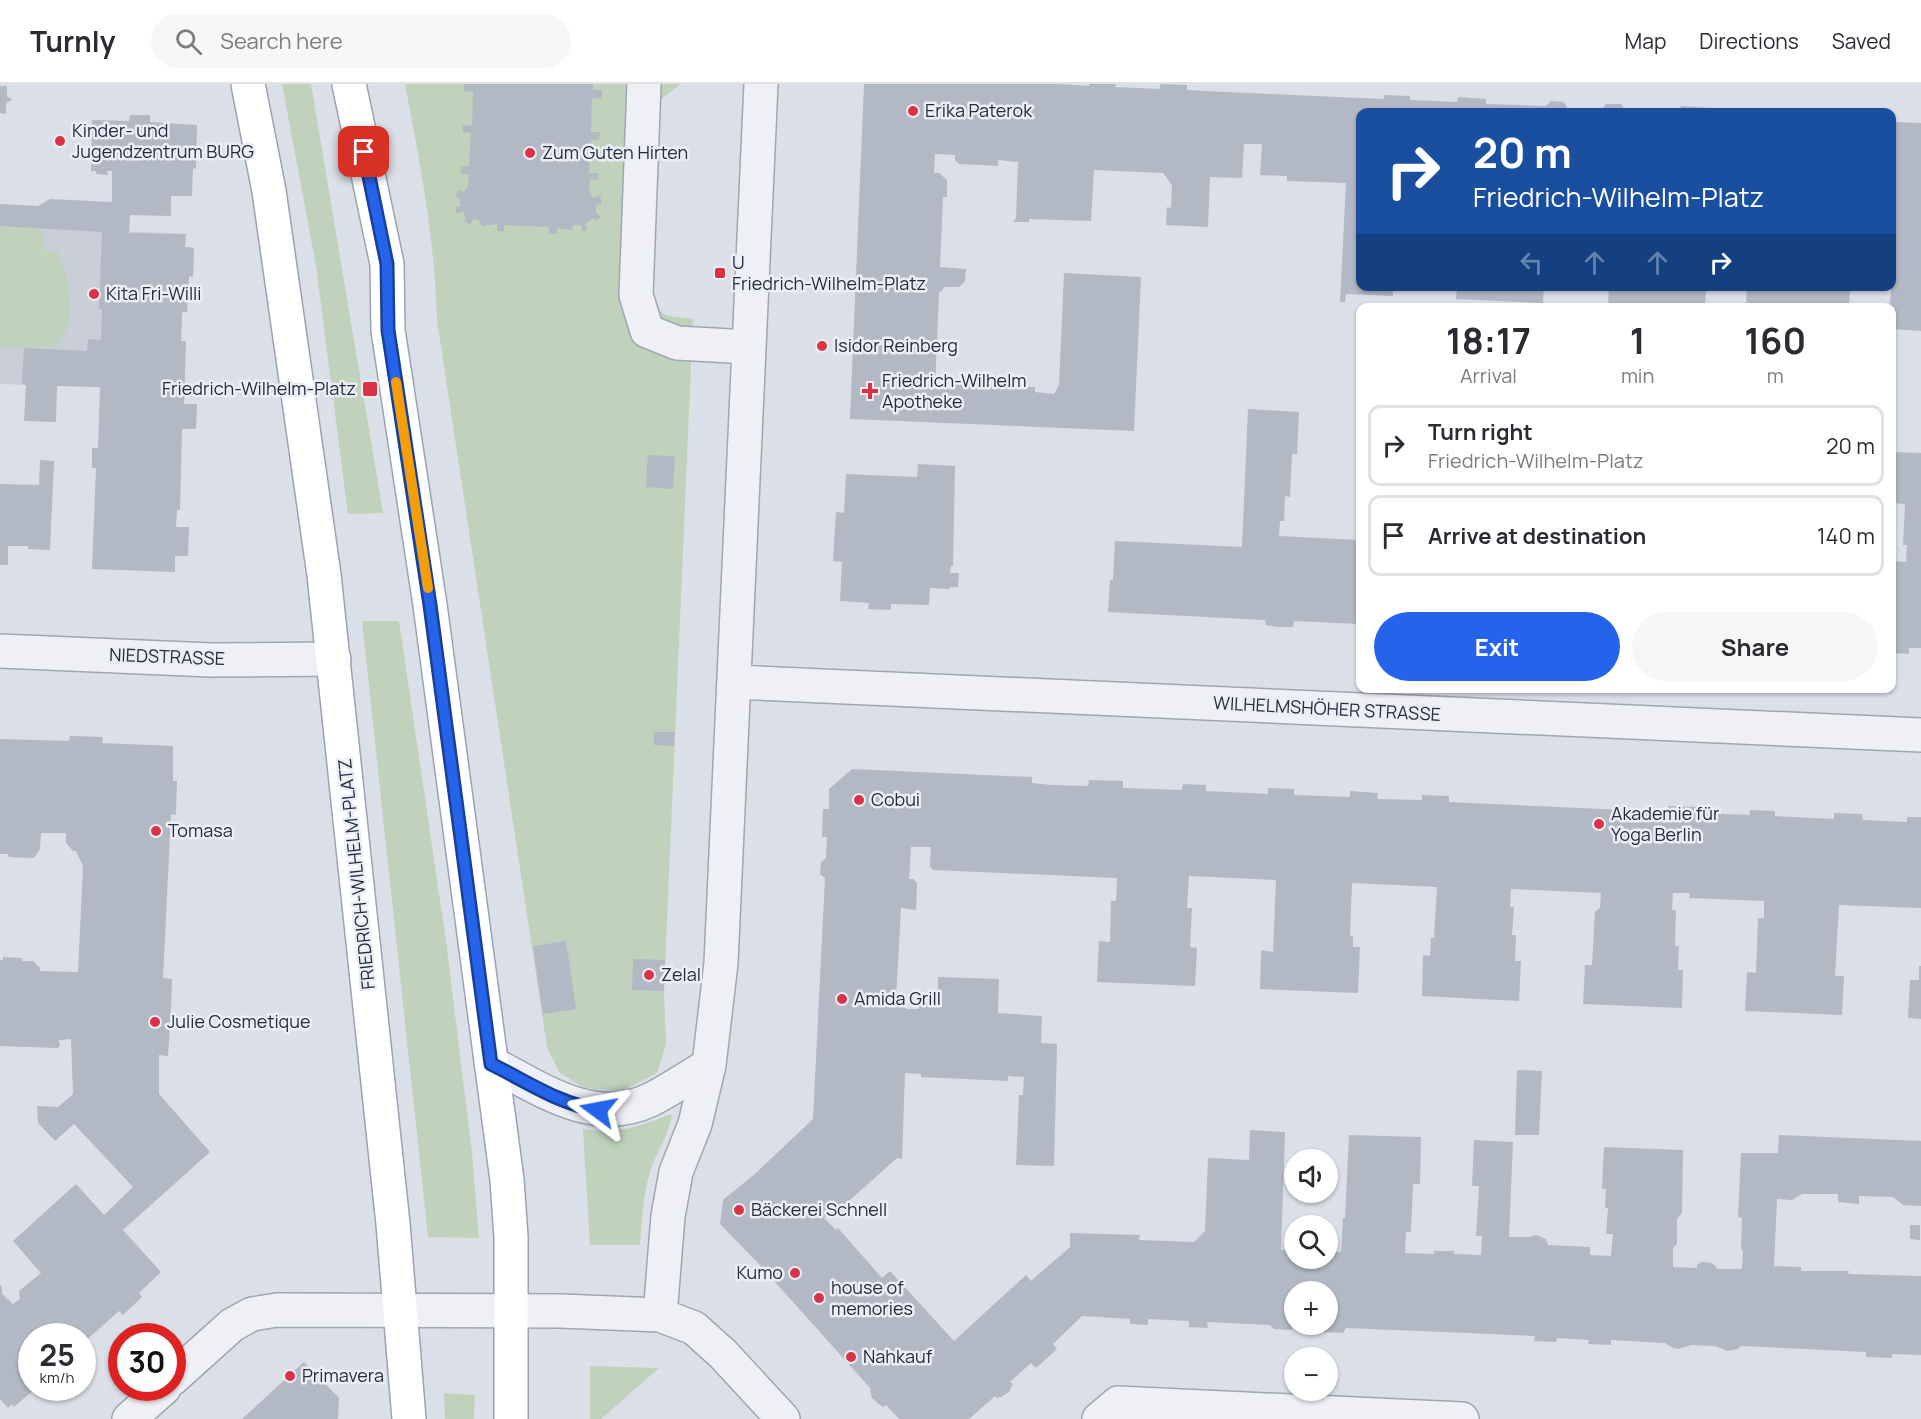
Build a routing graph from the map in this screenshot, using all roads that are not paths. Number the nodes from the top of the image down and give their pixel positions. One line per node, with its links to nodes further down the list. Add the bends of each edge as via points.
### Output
1 (248, 84): 7 (main road, FRIEDRICH-WILHELM-PLATZ, via 269,190)
2 (350, 84): 10 (main road, via 387,264 388,330 430,605)
3 (644, 84): 5 (street, via 636,295 647,331 677,343)
4 (761, 84): 5 (street)
5 (749, 347): 8 (street)
6 (0, 651): 7 (street, NIEDSTRASSE, via 210,660)
7 (334, 659): 12 (main road, FRIEDRICH-WILHELM-PLATZ)
8 (734, 682): 9 (street, WILHELMSHÖHER STRASSE); 11 (street, via 721,963)
9 (1921, 735)
10 (491, 1064): 11 (street, via 563,1101 580,1107 616,1110 650,1100); 13 (main road, via 507,1180)
11 (709, 1065): 14 (street, via 695,1124 676,1172 668,1216)
12 (400, 1309): 13 (street); 15 (street, via 277,1310 252,1314 232,1326); 18 (main road, FRIEDRICH-WILHELM-PLATZ)
13 (511, 1311): 14 (street); 19 (main road)
14 (660, 1315): 20 (street, via 694,1328)
15 (186, 1367)
16 (149, 1401): 17 (street)
17 (129, 1419)
18 (409, 1419)
19 (511, 1419)
20 (783, 1419)
21 (1099, 1419): 22 (street, via 1118,1402)
22 (1462, 1419)

